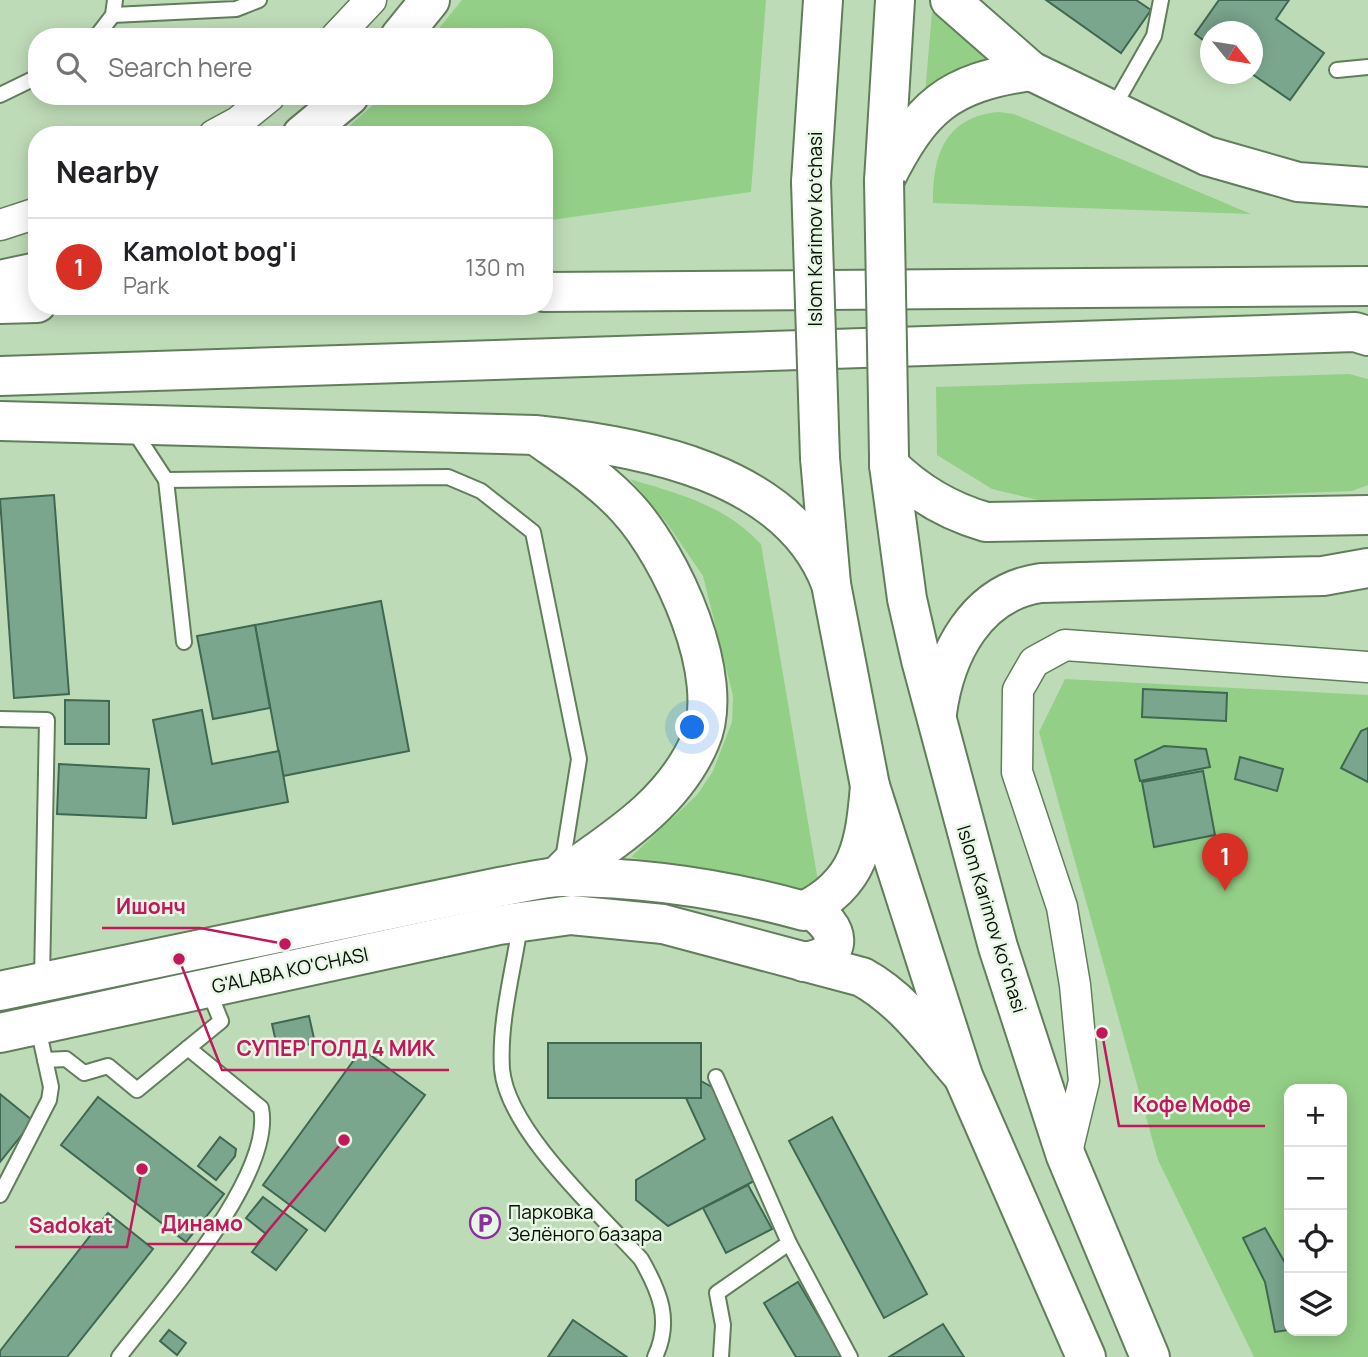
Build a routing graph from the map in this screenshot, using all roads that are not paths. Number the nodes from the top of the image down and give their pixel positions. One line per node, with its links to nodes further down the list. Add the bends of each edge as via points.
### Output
1 (259, 0): 8 (lane, via 236,9)
2 (371, 0): 10 (street)
3 (430, 0): 11 (main road)
4 (823, 0): 41 (main road, Islom Karimov koʻchasi, bridge, via 811,182 820,458)
5 (895, 0): 22 (main road, Islom Karimov koʻchasi)
6 (950, 0): 14 (main road)
7 (1161, 0): 19 (lane, via 1154,36)
8 (114, 7): 9 (lane)
9 (101, 28)
10 (345, 28)
11 (407, 28)
12 (1368, 67): 13 (lane)
13 (1337, 70)
14 (1031, 71): 19 (main road); 22 (main road, via 966,86 928,111 904,142)
15 (28, 81): 16 (lane)
16 (0, 95)
17 (259, 105): 20 (street)
18 (338, 105): 21 (main road)
19 (1112, 109): 23 (main road, via 1207,156 1298,182)
20 (231, 126)
21 (313, 126)
22 (884, 181): 37 (main road, Islom Karimov koʻchasi, bridge)
23 (1368, 187)
24 (28, 216): 25 (street)
25 (0, 225)
26 (28, 274): 27 (main road)
27 (0, 280)
28 (1368, 286): 29 (main road)
29 (553, 292)
30 (28, 303): 31 (main road)
31 (0, 304)
32 (1368, 336): 33 (main road, via 1355,332)
33 (0, 376)
34 (0, 421): 35 (main road)
35 (132, 427): 36 (main road); 38 (lane)
36 (535, 435): 41 (main road, via 610,443 709,473 783,515 814,548); 47 (main road, via 604,484 653,542 685,606 700,651 707,698 701,739 656,807)
37 (889, 460): 39 (main road, via 913,487 942,505 1002,524); 45 (main road, Islom Karimov koʻchasi, via 907,599)
38 (166, 480): 42 (lane); 47 (lane, via 448,477 481,491 533,532 579,759 564,853)
39 (1368, 515)
40 (1368, 568): 45 (main road, via 1322,576 1041,583 1015,588 987,607 959,643 946,671)
41 (831, 584): 46 (main road)
42 (184, 642)
43 (1368, 667): 59 (street, via 1065,645 1034,662 1018,690 1017,772 1062,907 1075,985 1084,1081)
44 (0, 719): 51 (lane, via 47,720)
45 (935, 722): 59 (main road, Islom Karimov koʻchasi, via 998,947)
46 (870, 786): 48 (main road, via 866,833 858,859 836,890); 57 (main road)
47 (532, 882): 48 (main road, via 646,883 762,899 804,911); 51 (main road, G'ALABA KO'CHASI)
48 (809, 908): 50 (main road, via 828,923 835,940 822,959)
49 (510, 924): 50 (main road, G'ALABA KO'CHASI, via 571,915 663,923); 52 (main road, G'ALABA KO'CHASI); 63 (lane, via 502,1046 506,1094 531,1138 642,1259 654,1280 664,1319)
50 (804, 962): 57 (main road, G'ALABA KO'CHASI, via 862,977 884,989)
51 (42, 982): 53 (main road, G'ALABA KO'CHASI)
52 (208, 988): 55 (main road, G'ALABA KO'CHASI); 56 (lane, via 221,1021)
53 (0, 991)
54 (0, 1033): 55 (main road, G'ALABA KO'CHASI)
55 (41, 1043): 56 (lane, via 84,1073 108,1066 137,1090); 60 (lane, via 51,1087 49,1100)
56 (188, 1048): 62 (lane, via 261,1108 262,1137 228,1213)
57 (963, 1076): 66 (main road)
58 (716, 1077): 61 (lane)
59 (1066, 1156): 67 (main road, Islom Karimov koʻchasi)
60 (0, 1195)
61 (789, 1243): 64 (lane, via 717,1293 723,1325); 65 (lane)
62 (119, 1357)
63 (655, 1357)
64 (721, 1357)
65 (850, 1357)
66 (1086, 1357)
67 (1150, 1357)

